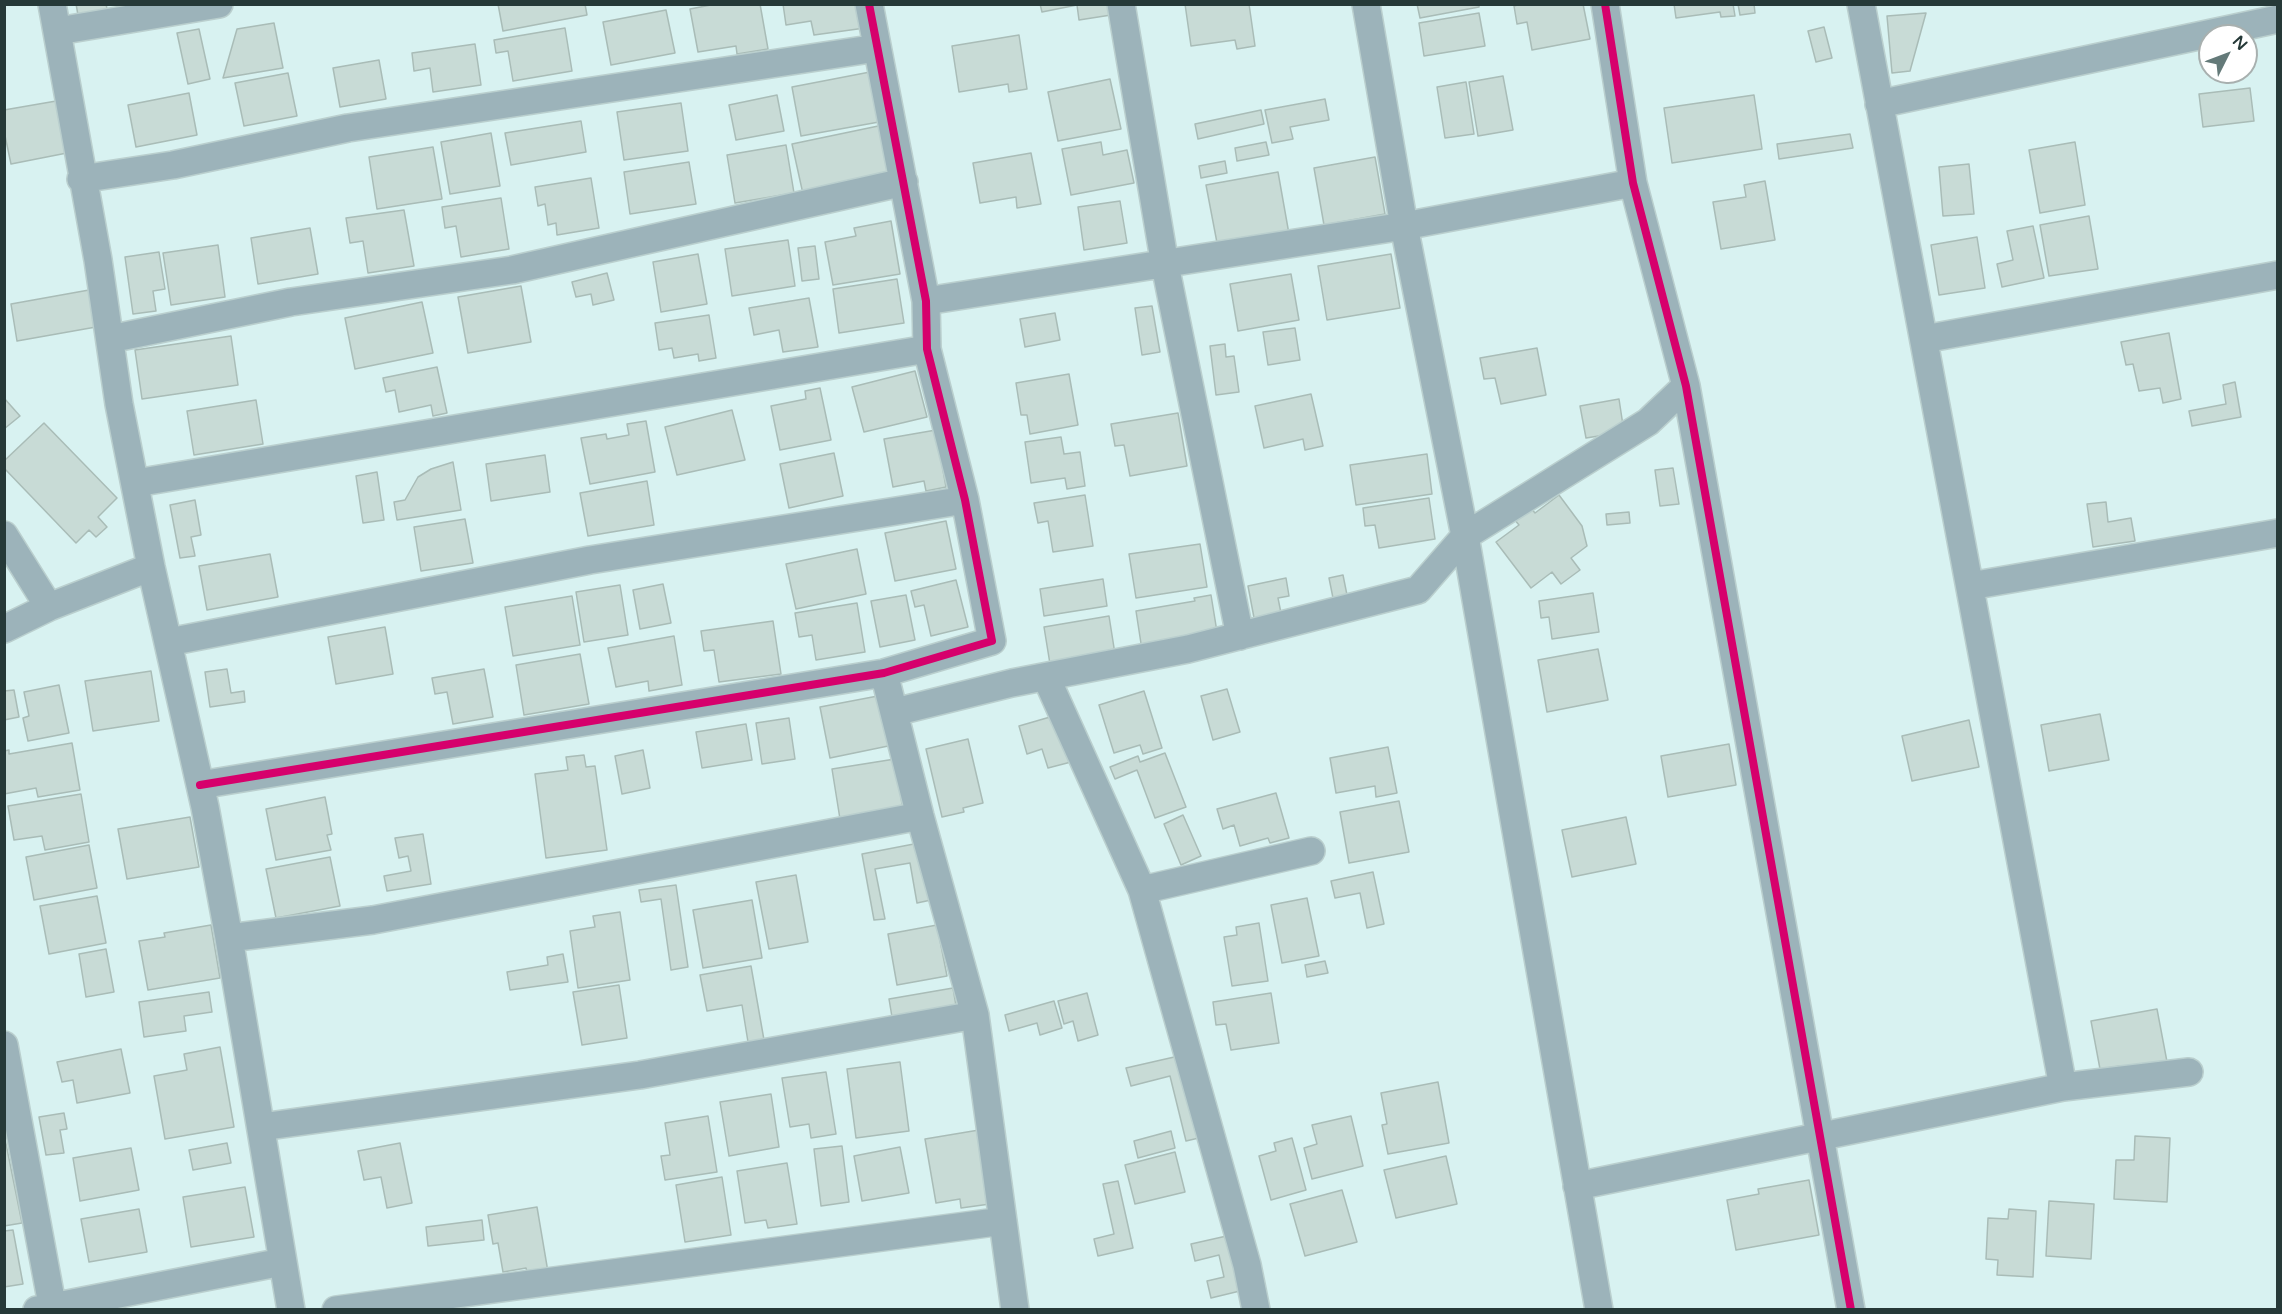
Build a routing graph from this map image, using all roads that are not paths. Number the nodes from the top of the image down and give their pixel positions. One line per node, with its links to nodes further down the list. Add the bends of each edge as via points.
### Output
1 (52, 4): 9 (street)
2 (219, 4): 9 (street)
3 (869, 4): 10 (street)
4 (1121, 4): 16 (street)
5 (1366, 4): 15 (street)
6 (1605, 4): 14 (street)
7 (1861, 4): 11 (street)
8 (2277, 19): 11 (street)
9 (58, 31): 12 (street)
10 (877, 48): 12 (street, via 348,128 173,165); 13 (street)
11 (1879, 104): 20 (street)
12 (81, 179): 19 (street)
13 (904, 182): 18 (street); 19 (street, via 512,270 291,302)
14 (1633, 183): 15 (street); 22 (street)
15 (1404, 226): 16 (street); 27 (street)
16 (1165, 265): 18 (street); 32 (street)
17 (2277, 275): 20 (street)
18 (926, 301): 21 (street)
19 (110, 339): 23 (street)
20 (1923, 339): 29 (street)
21 (927, 349): 23 (street); 24 (street)
22 (1686, 386): 27 (street, via 1648,422); 47 (street)
23 (136, 483): 28 (street)
24 (965, 500): 33 (street, via 590,560); 34 (street, via 992,641)
25 (2277, 533): 29 (street)
26 (4, 535): 30 (street)
27 (1465, 536): 32 (street, via 1418,590); 48 (street)
28 (151, 567): 30 (street); 33 (street)
29 (1970, 586): 45 (street)
30 (50, 607): 31 (street)
31 (4, 629)
32 (1240, 636): 35 (street)
33 (169, 642): 37 (street)
34 (884, 673): 36 (street); 37 (street)
35 (1046, 677): 36 (street); 40 (street)
36 (895, 712): 38 (street)
37 (200, 786): 41 (street)
38 (920, 816): 41 (street, via 396,916); 42 (street)
39 (1311, 851): 40 (street)
40 (1142, 890): 55 (street)
41 (230, 939): 46 (street)
42 (975, 1015): 46 (street, via 640,1075); 49 (street)
43 (4, 1045): 51 (street)
44 (2189, 1072): 45 (street)
45 (2063, 1088): 47 (street)
46 (261, 1127): 50 (street)
47 (1820, 1137): 48 (street); 57 (street)
48 (1577, 1186): 56 (street)
49 (1003, 1221): 53 (street); 54 (street)
50 (282, 1262): 51 (street); 52 (street)
51 (48, 1309)
52 (291, 1310)
53 (336, 1310)
54 (1015, 1310)
55 (1256, 1310)
56 (1599, 1310)
57 (1851, 1310)

